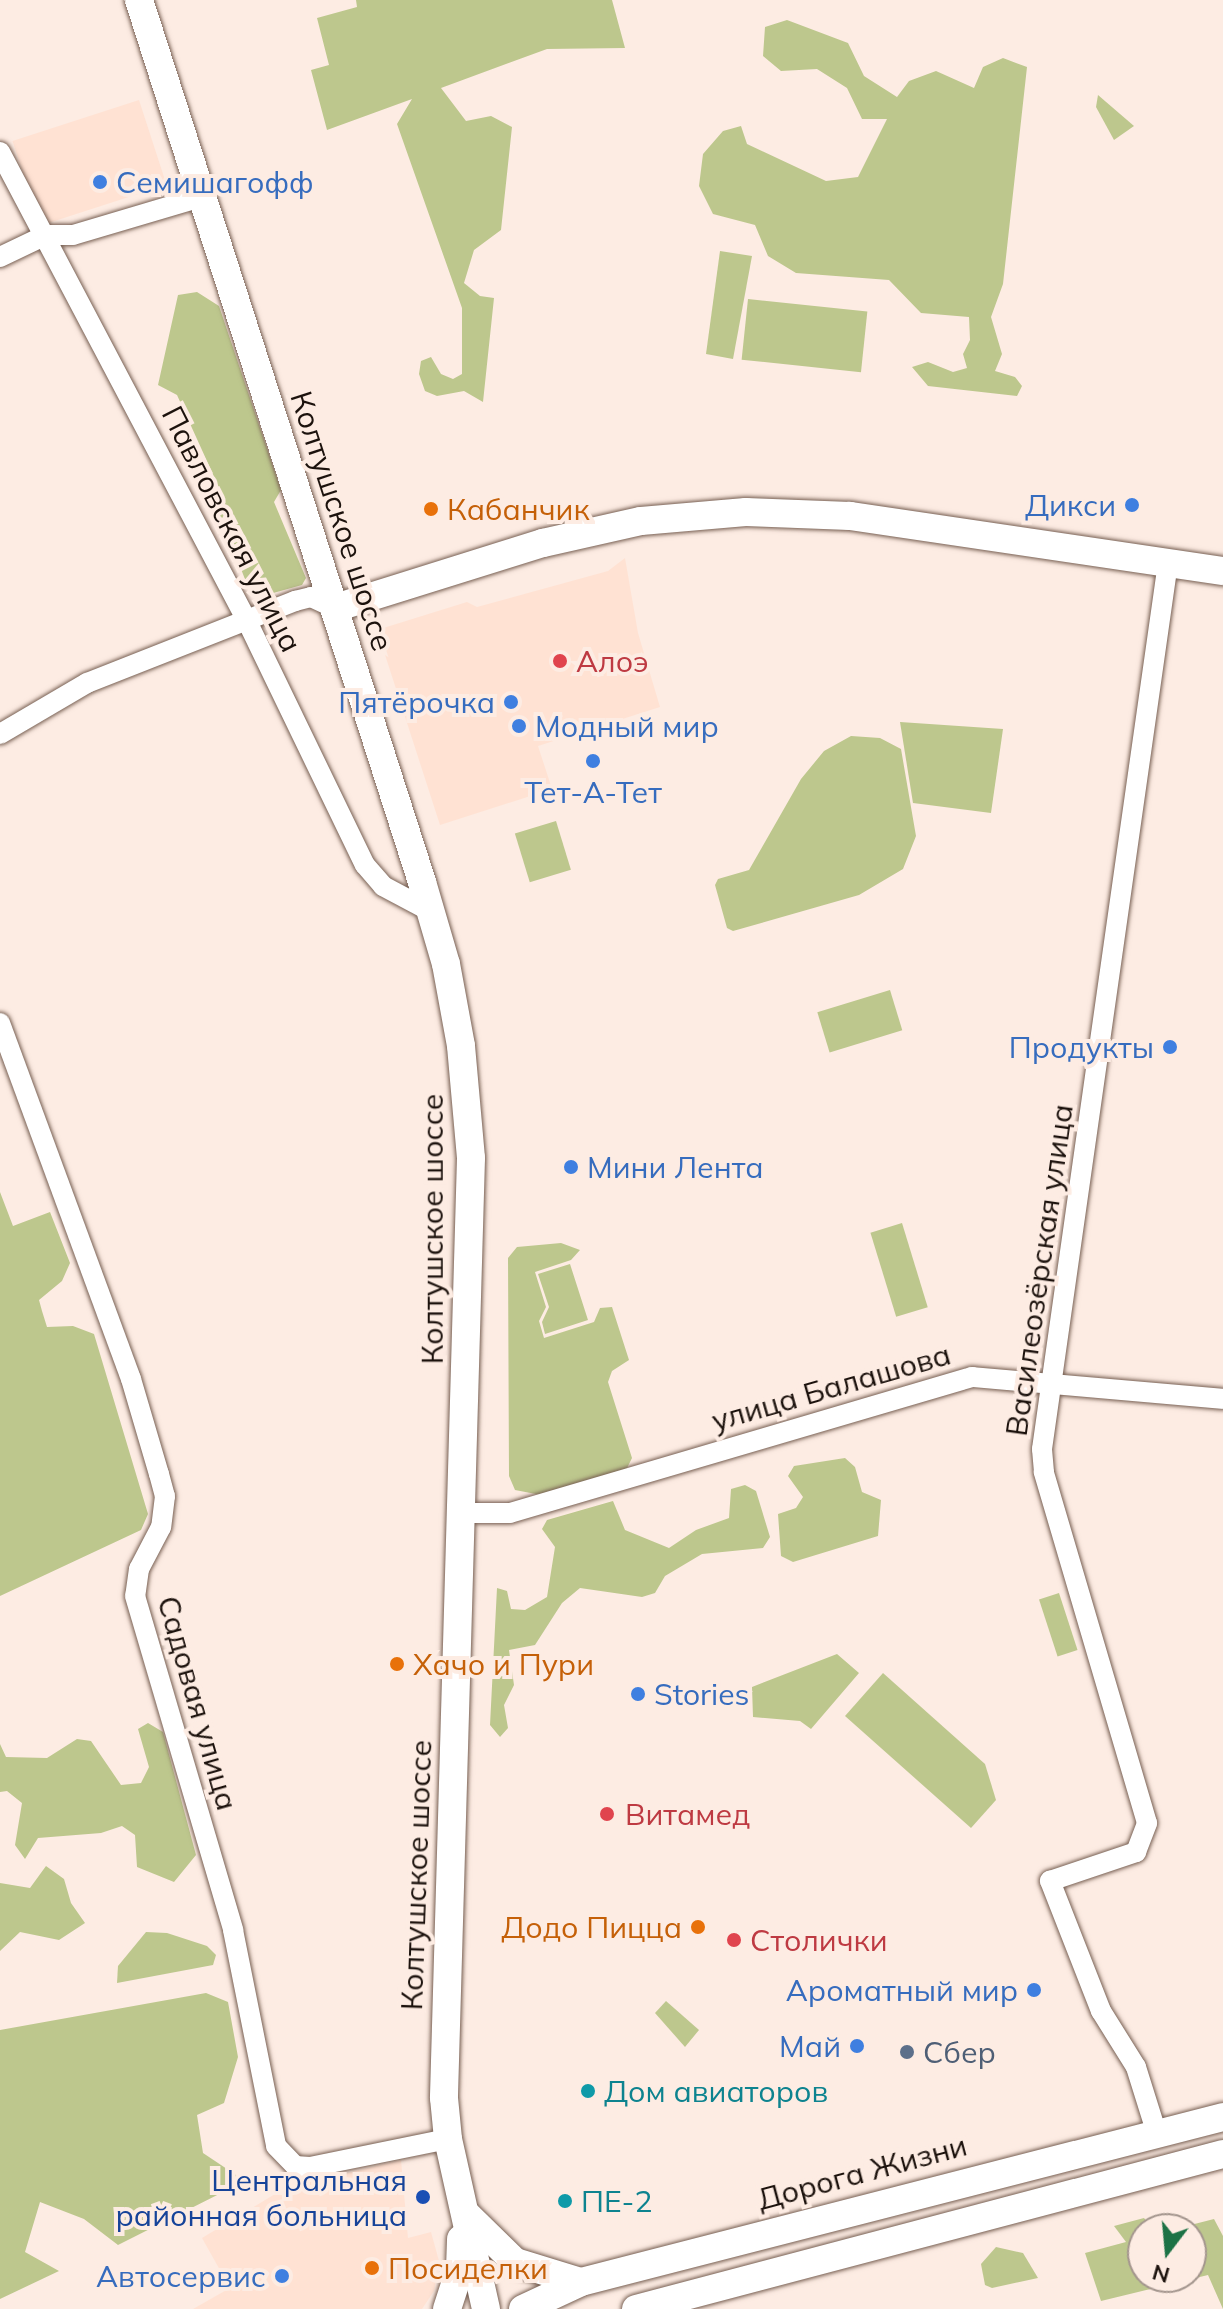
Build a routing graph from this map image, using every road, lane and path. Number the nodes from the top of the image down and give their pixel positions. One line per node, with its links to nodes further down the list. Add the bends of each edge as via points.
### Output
1 (139, 0): 3 (main road, Колтушское шоссе)
2 (0, 152): 4 (street, Павловская улица)
3 (201, 197): 4 (street, via 73,235); 8 (main road, Колтушское шоссе)
4 (46, 235): 5 (street); 9 (street, Павловская улица)
5 (0, 257)
6 (1168, 563): 7 (main road); 8 (main road, via 850,516 746,512 641,521 543,543); 13 (street, Василеозёрская улица)
7 (1223, 571)
8 (335, 608): 9 (street, via 311,597); 11 (main road, Колтушское шоссе)
9 (246, 619): 10 (street, via 87,683); 11 (street, Павловская улица, via 365,865 383,886)
10 (0, 734)
11 (430, 911): 15 (main road, Колтушское шоссе, via 449,978 470,1124)
12 (0, 1023): 18 (street, Садовая улица, via 131,1379 165,1496 161,1527 139,1569 135,1596 233,1930 276,2146 295,2166 310,2167)
13 (1050, 1382): 14 (street, улица Балашова); 15 (street, улица Балашова, via 972,1377 510,1513); 17 (street, Василеозёрская улица, via 1044,1472 1147,1823 1136,1852 1050,1881 1101,2011 1136,2067)
14 (1223, 1399)
15 (464, 1513): 18 (main road, Колтушское шоссе, via 447,1957)
16 (1223, 2117): 17 (main road, Дорога Жизни)
17 (1156, 2131): 21 (main road, Дорога Жизни)
18 (448, 2139): 20 (main road, Колтушское шоссе)
19 (1223, 2154): 25 (main road)
20 (462, 2210): 21 (main road, via 515,2262); 22 (main road, via 460,2269); 23 (main road, Колтушское шоссе)
21 (581, 2282): 24 (main road, Дорога Жизни)
22 (447, 2309)
23 (486, 2309)
24 (523, 2309)
25 (636, 2309)

